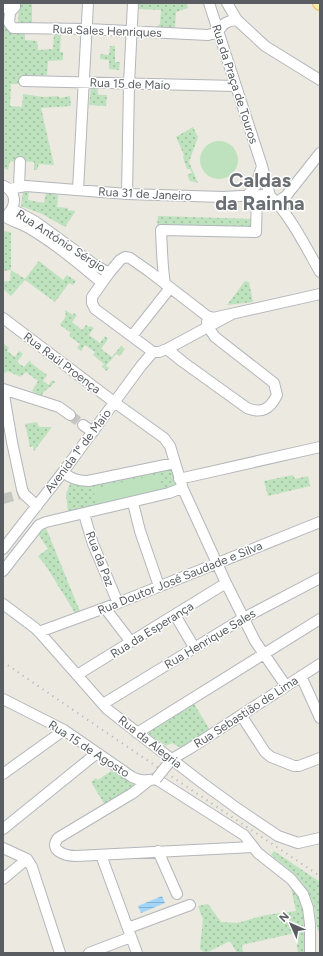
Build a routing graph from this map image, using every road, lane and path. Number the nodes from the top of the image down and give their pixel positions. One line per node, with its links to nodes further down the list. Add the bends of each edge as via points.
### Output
1 (15, 3): 6 (street, via 15,7)
2 (88, 3): 8 (street)
3 (133, 3): 9 (street)
4 (209, 3): 10 (street, Rua da Praça de Touros)
5 (227, 3): 7 (street)
6 (8, 8): 8 (street, Rua Sales Henriques, via 9,24 12,28)
7 (237, 20): 10 (street, via 229,21); 11 (street, via 265,46)
8 (87, 29): 9 (street, Rua Sales Henriques); 13 (street)
9 (132, 31): 10 (street, Rua Sales Henriques, via 208,35); 14 (street)
10 (218, 32): 15 (street, Rua da Praça de Touros)
11 (320, 80)
12 (24, 81): 13 (street, Rua 15 de Maio)
13 (85, 82): 14 (street, Rua 15 de Maio); 20 (street)
14 (129, 84): 15 (street, Rua 15 de Maio); 21 (street)
15 (236, 86): 18 (street, Rua da Praça de Touros)
16 (320, 153): 24 (street, via 286,196)
17 (20, 162): 19 (street)
18 (262, 166): 23 (street, via 256,185); 24 (street, Rua da Praça de Touros)
19 (11, 189): 20 (street, Rua 31 de Janeiro, via 26,186); 25 (street, via 14,204)
20 (78, 190): 21 (street, Rua 31 de Janeiro)
21 (127, 194): 23 (street, Rua 31 de Janeiro)
22 (257, 195): 23 (street, Rua 31 de Janeiro); 24 (street, Rua 31 de Janeiro); 30 (street, via 256,232 161,230 163,269)
23 (247, 196)
24 (274, 199): 27 (street, Rua da Praça de Touros)
25 (12, 209): 26 (street); 28 (street, Rua António Sérgio, via 36,222)
26 (4, 216): 29 (street, Rua António Sérgio, via 31,229)
27 (320, 272)
28 (109, 273): 29 (street, Rua António Sérgio); 30 (street, Rua António Sérgio, via 120,260 130,258)
29 (102, 283): 36 (street, Rua António Sérgio, via 92,297 95,309)
30 (168, 286): 33 (street); 36 (street)
31 (320, 294): 32 (street)
32 (232, 314): 33 (street, via 213,318); 35 (street)
33 (207, 316): 35 (street)
34 (3, 318): 39 (street, Rua Raúl Proença)
35 (208, 327): 37 (street); 37 (street, Rua António Sérgio, via 215,337 274,383 277,395 265,410 255,411 246,408 183,362)
36 (132, 336): 37 (street, Rua António Sérgio)
37 (160, 351): 39 (street, Avenida 1º de Maio, via 141,366)
38 (3, 389): 40 (street, via 58,407); 43 (street)
39 (114, 402): 42 (street, Avenida 1º de Maio); 45 (street, Rua Raúl Proença, via 164,438 174,453)
40 (70, 415)
41 (83, 425): 42 (street)
42 (92, 432): 46 (street, Avenida 1º de Maio)
43 (8, 447): 49 (street, via 22,494)
44 (320, 447): 47 (street)
45 (175, 462): 46 (street, via 88,481 72,479); 47 (street, Rua Raúl Proença)
46 (63, 472): 49 (street, Avenida 1º de Maio)
47 (181, 483): 48 (street, via 169,493); 53 (street, Rua Raúl Proença)
48 (133, 503): 50 (street); 57 (street)
49 (37, 506): 52 (street, Avenida 1º de Maio)
50 (84, 514): 54 (street, via 39,525); 59 (street, Rua da Paz, via 93,544)
51 (320, 522): 53 (street, Rua Doutor José Saudade e Silva)
52 (3, 549)
53 (217, 562): 56 (street, Rua Raúl Proença); 57 (street, Rua Doutor José Saudade e Silva)
54 (3, 570)
55 (320, 578): 62 (street, Rua Henrique Sales)
56 (226, 583): 61 (street, Rua da Esperança); 62 (street, Rua Raúl Proença)
57 (159, 586): 59 (street, Rua Doutor José Saudade e Silva)
58 (3, 604): 64 (street, Rua da Alegria)
59 (118, 604): 60 (street, Rua Doutor José Saudade e Silva)
60 (105, 608): 64 (street, Rua Doutor José Saudade e Silva); 65 (street)
61 (175, 615): 65 (street, Rua da Esperança); 66 (street)
62 (243, 618): 66 (street, Rua Henrique Sales); 67 (street, Rua Raúl Proença)
63 (320, 619): 67 (street)
64 (39, 632): 69 (street, Rua da Alegria)
65 (131, 642): 69 (street, Rua da Esperança)
66 (194, 647): 73 (street, Rua Henrique Sales)
67 (263, 654): 71 (street, Rua Raúl Proença); 77 (street)
68 (320, 664): 70 (street, Rua Sebastião de Lima)
69 (77, 675): 73 (street, Rua da Alegria)
70 (301, 676): 71 (street, Rua Sebastião de Lima); 75 (street)
71 (286, 686): 74 (street, Rua Sebastião de Lima)
72 (3, 699): 76 (street, Rua 15 de Agosto)
73 (103, 704): 77 (street, Rua da Alegria)
74 (241, 716): 79 (street, via 271,757 294,766); 80 (street, Rua Sebastião de Lima)
75 (320, 718)
76 (64, 730): 78 (street, Rua 15 de Agosto); 81 (street)
77 (137, 733): 80 (street, Rua da Alegria)
78 (97, 753): 82 (street, Rua 15 de Agosto, via 139,781); 83 (street)
79 (320, 758)
80 (172, 759): 82 (street, Rua Sebastião de Lima, bridge); 84 (street, Rua da Alegria, via 278,836 298,843)
81 (3, 774)
82 (152, 780): 85 (street, Rua 15 de Agosto, via 244,835); 88 (street, Rua Sebastião de Lima, via 55,841 55,847 63,855)
83 (3, 829)
84 (320, 838)
85 (253, 847): 87 (street); 97 (street, Rua 15 de Agosto, via 291,879 303,894 310,924)
86 (3, 848): 89 (street)
87 (158, 851): 88 (street); 91 (street)
88 (101, 855): 93 (street)
89 (27, 859): 90 (street); 94 (street, via 32,867)
90 (3, 878)
91 (176, 894)
92 (190, 905): 93 (street)
93 (130, 933): 95 (street); 96 (street)
94 (60, 953)
95 (89, 953)
96 (137, 953)
97 (310, 953)

